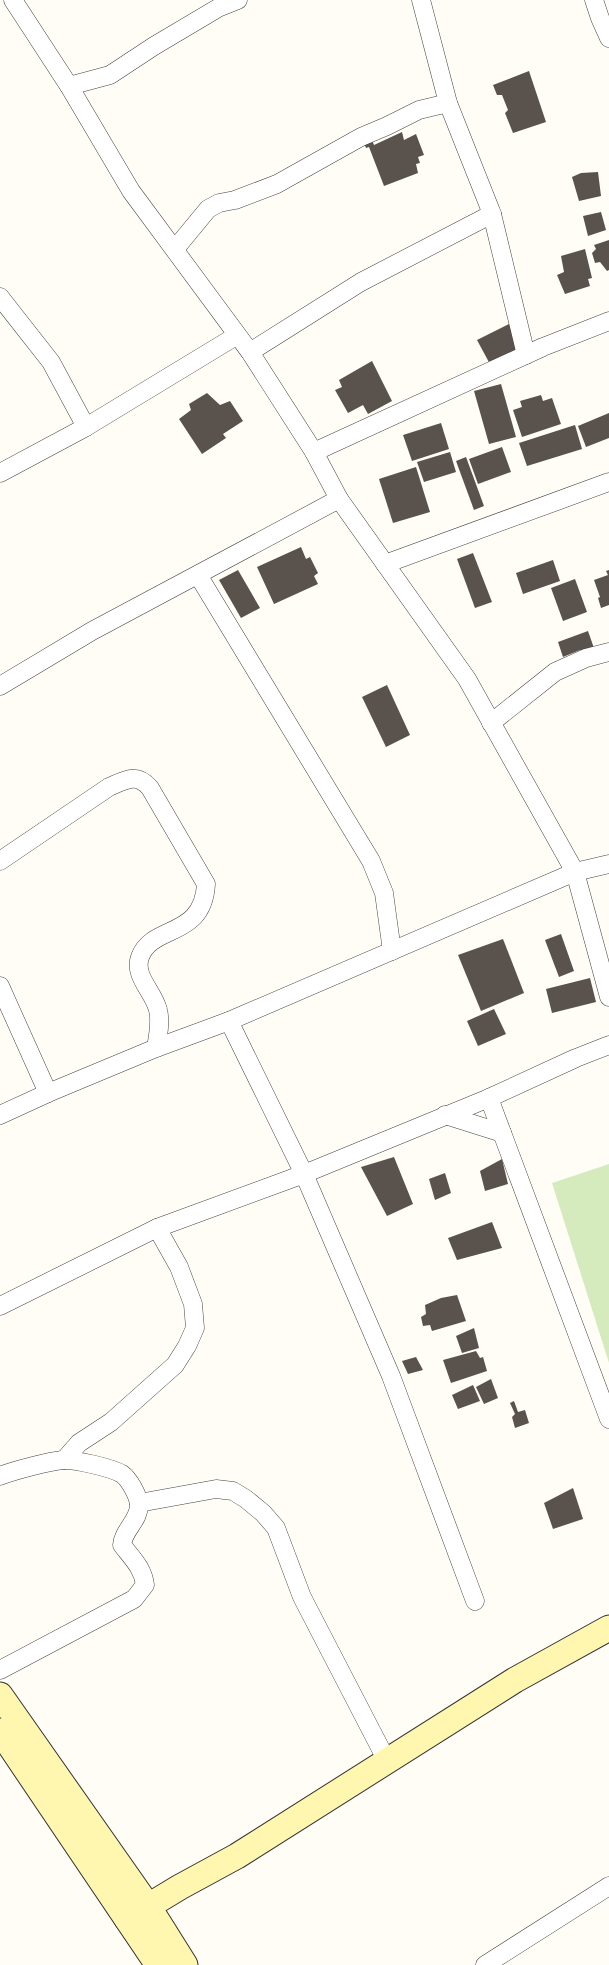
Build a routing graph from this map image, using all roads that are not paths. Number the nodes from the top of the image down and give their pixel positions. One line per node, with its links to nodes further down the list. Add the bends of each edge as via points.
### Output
1 (13, 0): 8 (street)
2 (238, 0): 5 (street)
3 (421, 0): 9 (street)
4 (594, 0): 6 (street)
5 (216, 4): 8 (street, via 110,75)
6 (604, 16): 7 (street)
7 (609, 38)
8 (68, 86): 11 (street, via 131,191)
9 (448, 103): 10 (street); 11 (street, via 419,110 361,137 277,184 218,203 208,209)
10 (492, 214): 15 (street, via 360,282); 16 (street)
11 (175, 249): 14 (street)
12 (0, 297): 17 (street, via 51,362)
13 (609, 321): 16 (street)
14 (236, 336): 15 (street); 17 (street)
15 (250, 352): 18 (street)
16 (526, 354): 18 (street)
17 (86, 427): 19 (street)
18 (314, 452): 21 (street)
19 (0, 473)
20 (609, 482): 22 (street)
21 (338, 499): 22 (street); 23 (street)
22 (385, 564): 26 (street, via 467,679)
23 (198, 575): 25 (street, via 92,631); 30 (street, via 371,861 384,893)
24 (609, 652): 26 (street, via 586,658 556,672)
25 (0, 686)
26 (491, 723): 29 (street)
27 (0, 861): 35 (street, via 124,780 143,780 150,788 206,884 197,914 184,926 152,942 138,963 158,1011)
28 (609, 864): 29 (street)
29 (575, 872): 30 (street); 32 (street)
30 (392, 951): 33 (street)
31 (0, 986): 36 (street)
32 (609, 996)
33 (229, 1021): 35 (street); 41 (street)
34 (609, 1045): 37 (street)
35 (156, 1048): 36 (street)
36 (48, 1093): 38 (street)
37 (489, 1098): 39 (street); 40 (street)
38 (0, 1115)
39 (445, 1115): 40 (street); 41 (street)
40 (502, 1133): 44 (street)
41 (304, 1174): 42 (street); 48 (street, via 392,1376)
42 (157, 1228): 43 (street); 45 (street, via 179,1267 193,1304 195,1328 175,1365 112,1422 79,1443)
43 (0, 1306)
44 (609, 1419)
45 (64, 1460): 46 (street); 47 (street, via 86,1462 122,1474)
46 (0, 1476)
47 (139, 1503): 50 (street, via 138,1514 122,1539 122,1545 144,1575 142,1590 134,1599); 53 (street, via 216,1489 233,1491 263,1513 276,1528 302,1597)
48 (475, 1601)
49 (609, 1628): 53 (street, via 515,1680)
50 (0, 1670)
51 (0, 1695): 55 (street)
52 (2, 1738): 56 (street)
53 (387, 1761): 55 (street, via 237,1856)
54 (609, 1886): 59 (street)
55 (148, 1906): 56 (street); 58 (street)
56 (127, 1919): 57 (street)
57 (158, 1965)
58 (185, 1965)
59 (485, 1965)

